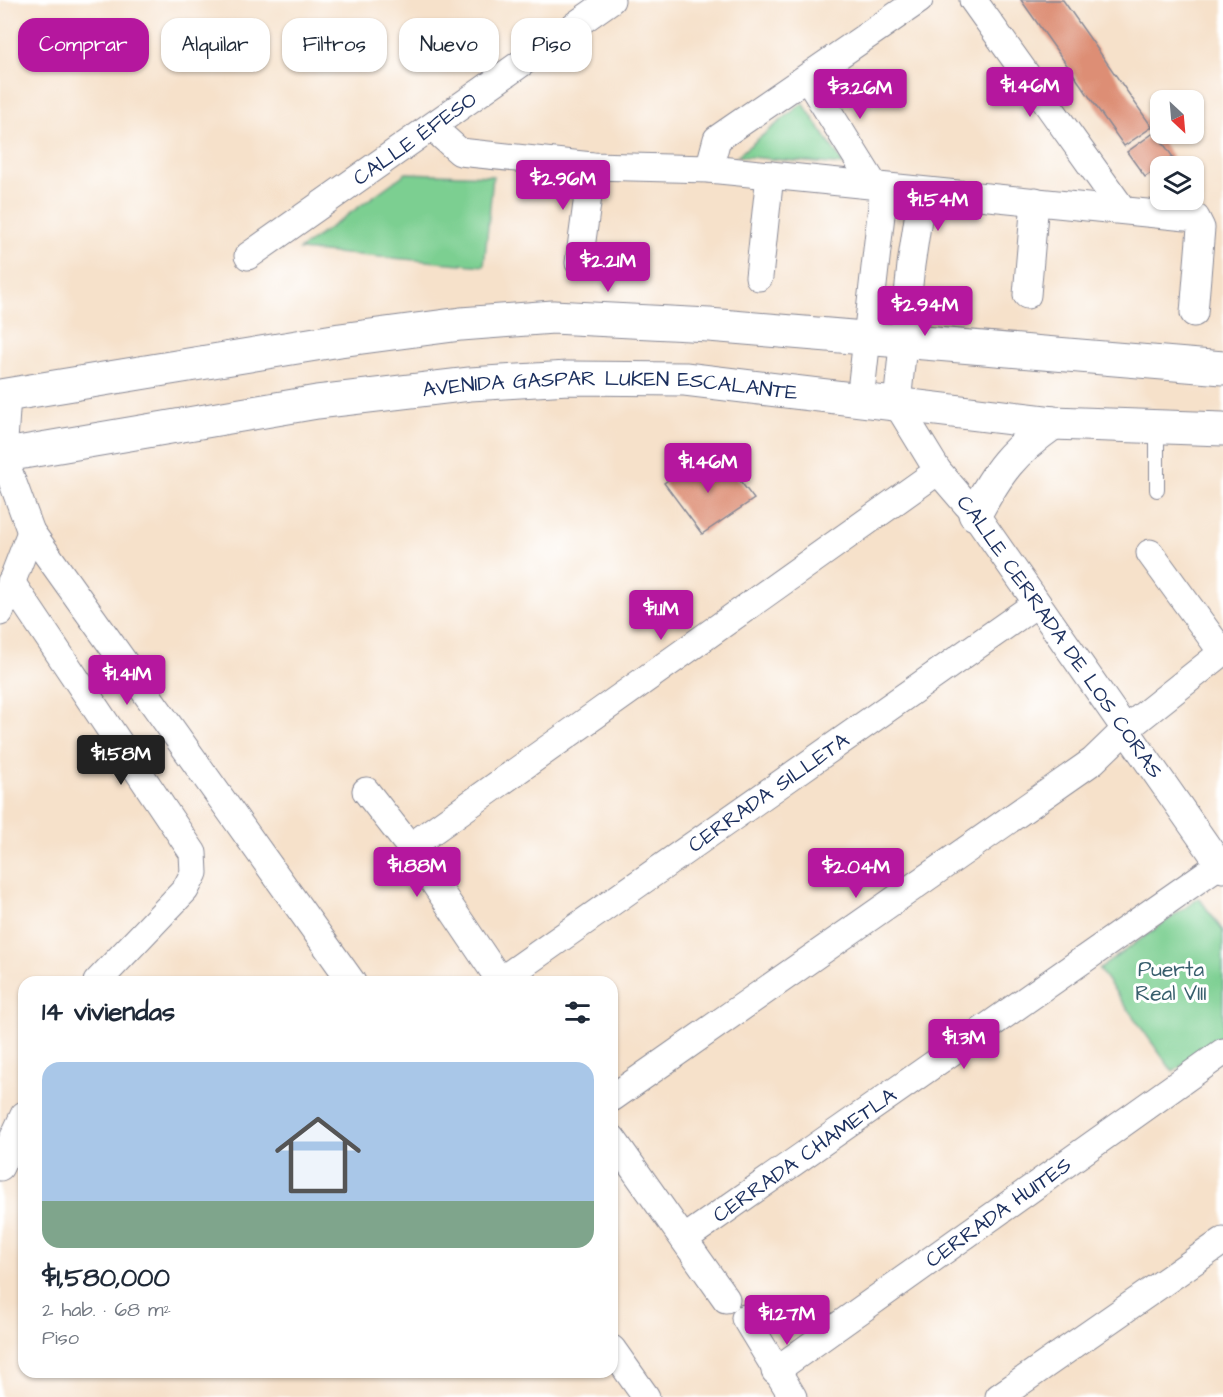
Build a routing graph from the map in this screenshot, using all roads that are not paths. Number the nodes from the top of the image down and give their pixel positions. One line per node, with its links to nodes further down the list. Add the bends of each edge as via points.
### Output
1 (610, 0): 5 (street, CALLE ÉFESO)
2 (919, 0): 4 (street)
3 (973, 0): 12 (street)
4 (808, 78): 7 (street, via 717,139); 9 (street)
5 (432, 127): 6 (street, via 460,152); 13 (street, CALLE ÉFESO)
6 (592, 166): 7 (street); 14 (street)
7 (709, 170): 8 (street)
8 (770, 175): 9 (street); 15 (street)
9 (879, 186): 10 (street); 18 (street)
10 (921, 192): 11 (street); 19 (street)
11 (1035, 201): 12 (street); 16 (street)
12 (1123, 210): 17 (street, via 1196,218 1201,228)
13 (248, 256)
14 (579, 263)
15 (759, 278)
16 (1027, 295)
17 (1194, 313)
18 (866, 340): 19 (street); 21 (street, via 709,324 553,317 340,340); 22 (street)
19 (902, 343): 20 (street); 23 (street)
20 (1223, 368)
21 (3, 395): 27 (street)
22 (860, 400): 23 (street, AVENIDA GASPAR LUKEN ESCALANTE); 27 (street, AVENIDA GASPAR LUKEN ESCALANTE, via 685,379 568,378 481,383 317,402)
23 (897, 404): 24 (street, AVENIDA GASPAR LUKEN ESCALANTE); 28 (street, CALLE CERRADA DE LOS CORAS)
24 (1053, 423): 25 (street, AVENIDA GASPAR LUKEN ESCALANTE); 30 (street, via 1022,446 993,481)
25 (1157, 425): 26 (street, AVENIDA GASPAR LUKEN ESCALANTE); 29 (lane)
26 (1223, 429)
27 (1, 456): 31 (street)
28 (938, 471): 30 (street, CALLE CERRADA DE LOS CORAS); 39 (street)
29 (1157, 490)
30 (975, 514): 34 (street, CALLE CERRADA DE LOS CORAS)
31 (31, 532): 33 (street); 42 (street)
32 (1150, 553): 36 (street)
33 (11, 582): 35 (street); 41 (street, via 193,853 194,873 184,890)
34 (1036, 604): 37 (street, CALLE CERRADA DE LOS CORAS); 44 (street, CERRADA SILLETA)
35 (0, 612)
36 (1222, 652): 37 (street)
37 (1125, 730): 40 (street, CALLE CERRADA DE LOS CORAS); 46 (street, via 1093,761)
38 (366, 791): 39 (street, CERRADA SILLETA)
39 (410, 848): 43 (street, CERRADA SILLETA)
40 (1222, 865): 50 (street, CERRADA CHAMETLA)
41 (104, 976)
42 (348, 976)
43 (497, 976)
44 (509, 976)
45 (1223, 1052): 55 (street, CERRADA HUITES)
46 (618, 1094)
47 (18, 1128): 49 (street)
48 (618, 1146): 50 (street)
49 (0, 1167)
50 (684, 1239): 52 (street)
51 (1223, 1241): 58 (street)
52 (726, 1299)
53 (745, 1318): 55 (street)
54 (618, 1357): 56 (street)
55 (775, 1371): 57 (street)
56 (646, 1397)
57 (792, 1397)
58 (999, 1397)

